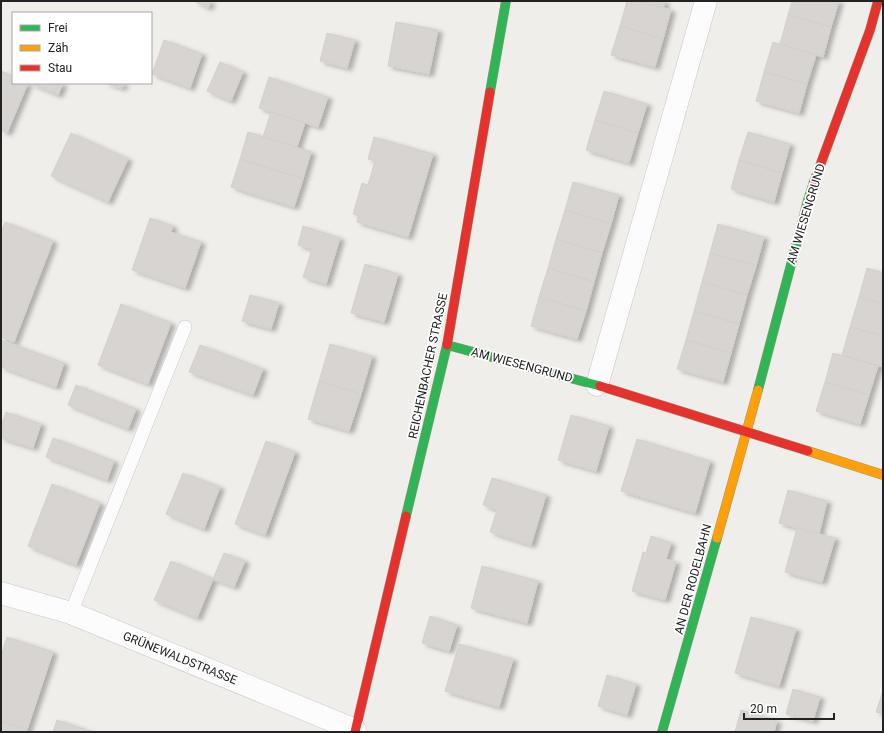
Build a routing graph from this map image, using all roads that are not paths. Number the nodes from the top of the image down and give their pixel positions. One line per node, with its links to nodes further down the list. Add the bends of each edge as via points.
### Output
1 (506, 1): 5 (street, REICHENBACHER STRASSE)
2 (706, 1): 6 (street)
3 (878, 1): 7 (street, AM WIESENGRUND, via 870,30 808,200)
4 (185, 327): 10 (lane)
5 (447, 345): 6 (street, AM WIESENGRUND); 11 (street, REICHENBACHER STRASSE)
6 (597, 385): 7 (street, AM WIESENGRUND)
7 (747, 432): 8 (street, AM WIESENGRUND); 12 (street, AN DER RODELBAHN)
8 (883, 475)
9 (1, 593): 10 (street, GRÜNEWALDSTRASSE)
10 (71, 613): 11 (street, GRÜNEWALDSTRASSE)
11 (355, 731)
12 (662, 732)

